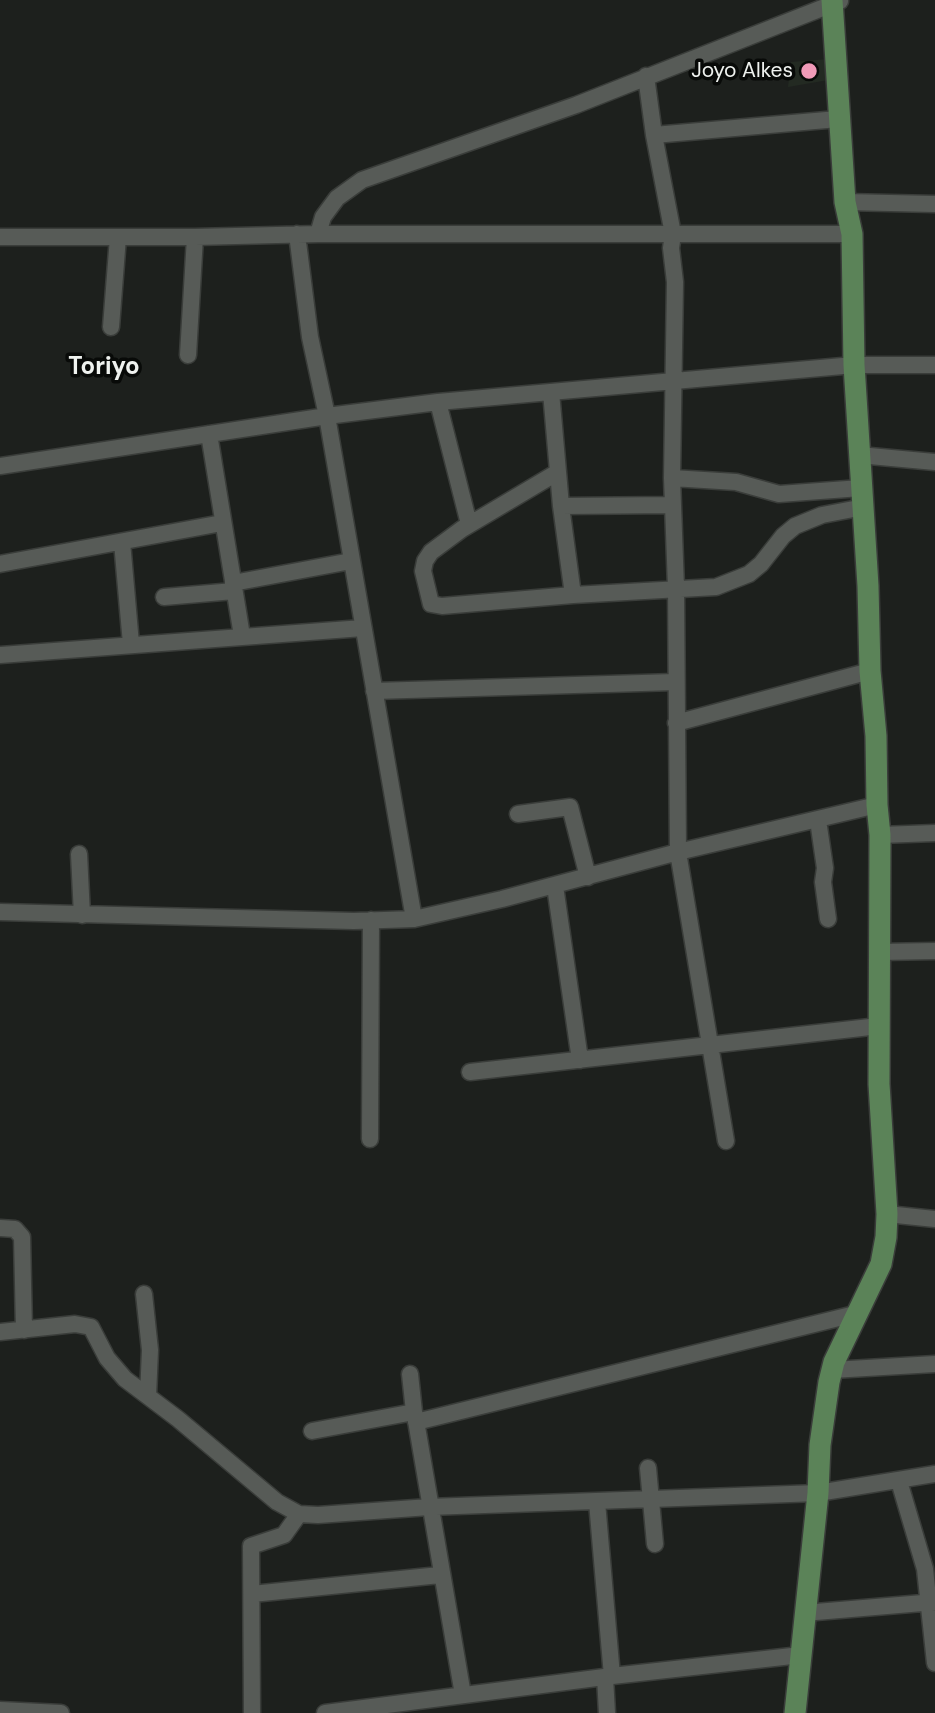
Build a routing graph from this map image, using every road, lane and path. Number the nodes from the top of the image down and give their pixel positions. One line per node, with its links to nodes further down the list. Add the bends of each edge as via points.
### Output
1 (835, 2): 2 (street); 3 (main road)
2 (646, 76): 4 (street); 8 (street, via 362,180 337,198 323,217)
3 (838, 119): 4 (street); 5 (main road)
4 (654, 135): 9 (street)
5 (845, 202): 6 (street); 10 (main road)
6 (935, 204)
7 (297, 234): 8 (street); 13 (street); 21 (street, via 310,337)
8 (318, 234): 9 (street)
9 (673, 234): 10 (street); 18 (street)
10 (852, 234): 16 (main road)
11 (0, 237): 12 (street)
12 (118, 237): 13 (street); 14 (street)
13 (195, 237): 15 (street)
14 (111, 327)
15 (188, 355)
16 (854, 365): 17 (street); 18 (street); 23 (main road)
17 (935, 365)
18 (673, 380): 19 (street); 27 (street)
19 (551, 392): 20 (street); 26 (street)
20 (438, 402): 21 (street); 32 (street)
21 (327, 416): 22 (street); 34 (street)
22 (209, 433): 25 (street); 31 (street)
23 (859, 455): 24 (street); 28 (main road)
24 (935, 462)
25 (0, 466)
26 (558, 472): 30 (street); 32 (street)
27 (673, 478): 28 (street, via 736,482 779,494); 29 (street)
28 (862, 498): 37 (street, via 795,526 761,564 736,580 716,587); 44 (main road)
29 (673, 505): 30 (street); 37 (street)
30 (561, 506): 38 (street)
31 (222, 523): 33 (street); 36 (street)
32 (469, 524): 38 (street, via 425,561 424,579 433,606)
33 (122, 542): 35 (street); 42 (street)
34 (351, 561): 36 (street); 40 (street)
35 (0, 565)
36 (234, 587): 39 (street); 41 (street)
37 (676, 588): 38 (street); 45 (street)
38 (573, 595)
39 (164, 597)
40 (363, 628): 41 (street); 46 (street)
41 (242, 636): 42 (street)
42 (131, 644): 43 (street)
43 (0, 655)
44 (870, 671): 47 (street); 48 (main road)
45 (675, 682): 46 (street); 47 (street)
46 (374, 691): 59 (street)
47 (676, 723): 53 (street)
48 (877, 805): 50 (street); 52 (main road)
49 (518, 814): 55 (street, via 570,807)
50 (818, 820): 53 (street); 60 (street)
51 (935, 833): 52 (street)
52 (880, 835): 63 (main road)
53 (678, 852): 55 (street); 65 (street)
54 (79, 855): 58 (street)
55 (588, 877): 56 (street)
56 (555, 886): 59 (street); 66 (street)
57 (0, 912): 58 (street)
58 (82, 915): 61 (street)
59 (414, 919): 61 (street)
60 (828, 919)
61 (371, 920): 68 (street)
62 (935, 951): 63 (street)
63 (879, 952): 64 (main road)
64 (879, 1026): 65 (street); 70 (main road)
65 (711, 1044): 66 (street); 69 (street)
66 (580, 1060): 67 (street)
67 (470, 1072)
68 (370, 1139)
69 (726, 1141)
70 (887, 1214): 71 (street); 74 (main road, via 881,1264)
71 (935, 1219)
72 (0, 1228): 75 (street, via 15,1229 22,1237)
73 (144, 1294): 80 (street, via 150,1350)
74 (855, 1314): 78 (main road); 81 (street)
75 (24, 1329): 76 (street); 80 (street, via 88,1325 113,1367)
76 (0, 1332)
77 (935, 1364): 78 (street)
78 (832, 1370): 86 (main road)
79 (410, 1374): 81 (street)
80 (148, 1396): 90 (street, via 277,1502)
81 (415, 1417): 82 (street); 89 (street)
82 (312, 1432)
83 (648, 1468): 87 (street)
84 (935, 1474): 85 (street)
85 (899, 1481): 86 (street); 94 (street)
86 (818, 1493): 87 (street); 95 (main road)
87 (652, 1500): 88 (street); 91 (street)
88 (597, 1503): 89 (street); 98 (street)
89 (429, 1507): 90 (street); 92 (street)
90 (299, 1514): 93 (street, via 284,1535 251,1546)
91 (655, 1544)
92 (440, 1575): 93 (street); 99 (street)
93 (252, 1594): 102 (street)
94 (932, 1602): 95 (street); 97 (street)
95 (804, 1613): 96 (main road)
96 (801, 1655): 98 (street); 105 (main road)
97 (935, 1663)
98 (608, 1677): 99 (street); 104 (street)
99 (463, 1695): 103 (street)
100 (0, 1710): 101 (street)
101 (61, 1713)
102 (252, 1713)
103 (325, 1713)
104 (607, 1713)
105 (795, 1713)

